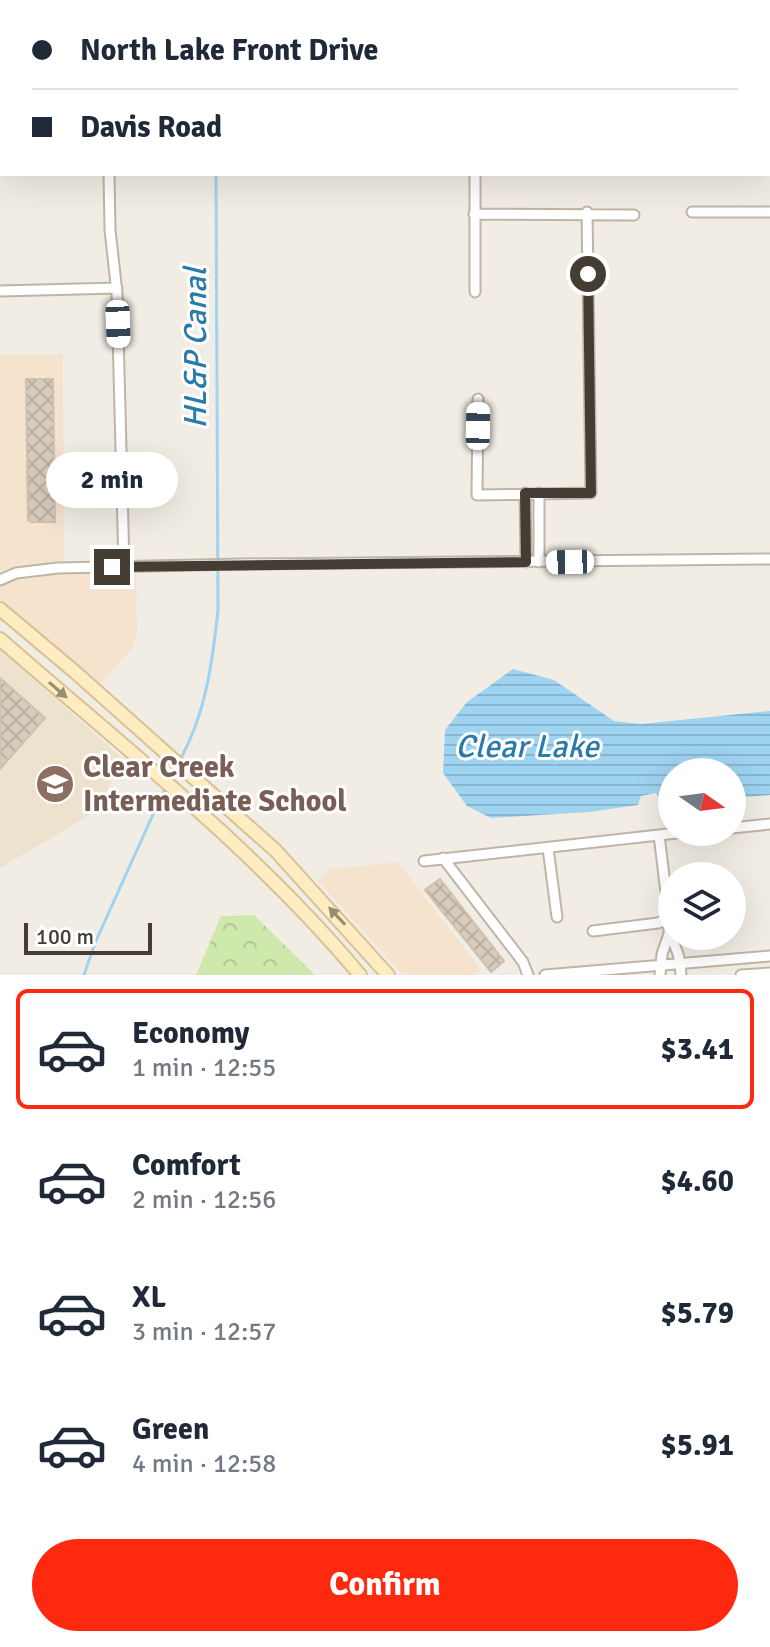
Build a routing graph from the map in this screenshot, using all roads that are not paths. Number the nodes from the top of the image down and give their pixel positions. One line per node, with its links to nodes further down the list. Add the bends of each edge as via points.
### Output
1 (109, 176): 8 (street)
2 (475, 176): 6 (street)
3 (587, 212): 6 (street); 7 (street); 13 (street, via 591,493)
4 (692, 212): 5 (street)
5 (770, 212)
6 (474, 214): 10 (street)
7 (634, 215)
8 (117, 288): 9 (street); 17 (street)
9 (0, 291)
10 (475, 292)
11 (478, 399): 12 (street, via 477,495)
12 (525, 493): 13 (street); 15 (street)
13 (539, 493): 16 (street)
14 (770, 559): 16 (street)
15 (526, 562): 16 (street); 17 (street)
16 (539, 562)
17 (124, 567): 18 (street, via 33,571)
18 (0, 580)
19 (0, 609): 21 (main road)
20 (0, 639): 22 (main road, one-way to 22)
21 (108, 701): 22 (main road); 27 (main road)
22 (92, 720): 28 (main road)
23 (770, 824): 24 (street)
24 (746, 827)
25 (658, 835): 26 (street)
26 (548, 848): 29 (street); 31 (street)
27 (276, 851): 28 (main road, via 269,859); 41 (main road, one-way to 27)
28 (249, 857): 40 (main road)
29 (443, 858): 30 (street); 42 (street)
30 (424, 861)
31 (557, 917)
32 (658, 923): 33 (street)
33 (593, 931)
34 (663, 950): 38 (street)
35 (677, 950): 37 (street)
36 (770, 956): 37 (street)
37 (681, 963): 38 (street); 44 (street)
38 (660, 970): 43 (street)
39 (770, 973): 45 (street)
40 (360, 975)
41 (388, 975)
42 (528, 975)
43 (545, 975)
44 (681, 975)
45 (741, 975)

